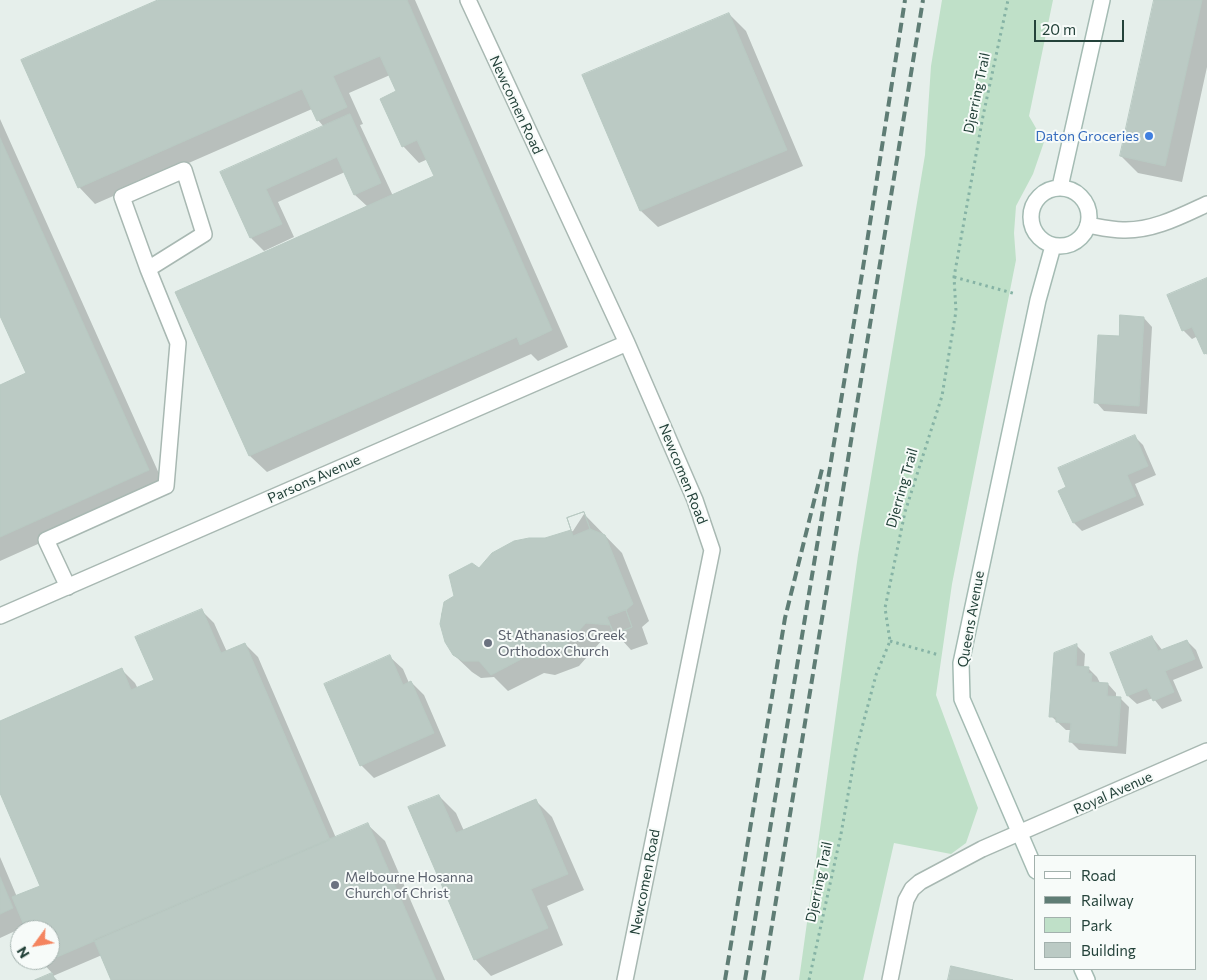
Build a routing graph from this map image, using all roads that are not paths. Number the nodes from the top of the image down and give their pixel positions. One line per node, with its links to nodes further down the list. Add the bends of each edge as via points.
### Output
1 (468, 0): 8 (street, Newcomen Road)
2 (1102, 0): 3 (street)
3 (1060, 187): 5 (street, via 1075,192 1086,204); 6 (street, via 1042,192 1031,208 1030,218 1037,236)
4 (1207, 204): 5 (street, via 1163,224 1133,230)
5 (1088, 225): 6 (street, via 1078,240 1062,247)
6 (1053, 246): 12 (street, Queens Avenue, via 1038,300 961,663 962,699)
7 (148, 269): 7 (street, via 122,197 184,170 204,234); 9 (street, via 178,343 166,486 46,540)
8 (627, 343): 9 (street, Parsons Avenue); 14 (street, Newcomen Road, via 695,500 712,550)
9 (68, 587): 10 (street, Parsons Avenue)
10 (0, 616)
11 (1207, 751): 12 (street, Royal Avenue)
12 (1018, 834): 13 (street, Queens Avenue); 15 (street, via 982,849 912,889 906,900)
13 (1034, 867)
14 (625, 980)
15 (890, 980)

